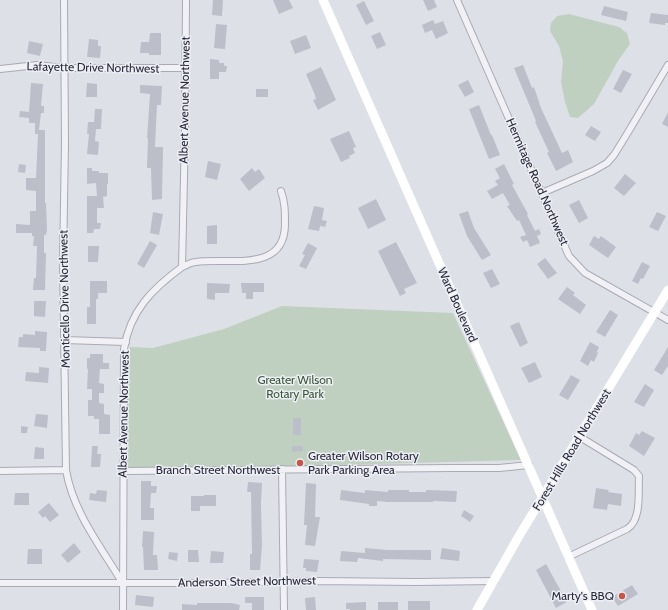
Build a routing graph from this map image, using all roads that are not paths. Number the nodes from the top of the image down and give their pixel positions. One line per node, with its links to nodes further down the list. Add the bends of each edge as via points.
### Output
1 (64, 0): 6 (street, Monticello Drive Northwest)
2 (186, 0): 7 (street, Albert Avenue Northwest)
3 (323, 0): 18 (main road, Ward Boulevard)
4 (457, 0): 10 (street, Hermitage Road Northwest)
5 (668, 65): 10 (street, via 607,163)
6 (64, 68): 7 (street, Lafayette Drive Northwest); 8 (street, Lafayette Drive Northwest, via 37,65); 15 (street, Monticello Drive Northwest)
7 (186, 68): 11 (street, Albert Avenue Northwest)
8 (0, 69)
9 (281, 191): 11 (street, via 285,201 284,236 270,255 257,260 194,262)
10 (542, 193): 13 (street, Hermitage Road Northwest, via 569,256 580,268 593,278)
11 (182, 267): 16 (street, Albert Avenue Northwest, via 144,302 134,319)
12 (668, 290): 13 (main road, Forest Hills Road Northwest)
13 (655, 312): 14 (street, Hermitage Road Northwest); 17 (main road, Forest Hills Road Northwest)
14 (668, 320)
15 (65, 340): 16 (street); 20 (street, Monticello Drive Northwest)
16 (126, 342): 22 (street, Albert Avenue Northwest)
17 (580, 437): 23 (main road, Forest Hills Road Northwest); 24 (street, via 637,473 637,513 631,527)
18 (528, 465): 19 (street, Branch Street Northwest, via 498,468); 23 (main road, Ward Boulevard)
19 (282, 469): 22 (street, Branch Street Northwest); 26 (street)
20 (66, 470): 21 (street); 28 (street, Monticello Drive Northwest, via 71,493 81,515)
21 (0, 471)
22 (123, 471): 28 (street, Albert Avenue Northwest)
23 (543, 498): 24 (main road, Ward Boulevard); 25 (main road, Forest Hills Road Northwest)
24 (568, 556): 32 (main road, Ward Boulevard)
25 (494, 581): 26 (street, Anderson Street Northwest); 31 (main road, Forest Hills Road Northwest)
26 (283, 582): 28 (street, Anderson Street Northwest); 30 (street)
27 (0, 583): 28 (street, Anderson Street Northwest)
28 (123, 583): 29 (street, Albert Avenue Northwest)
29 (123, 610)
30 (284, 610)
31 (477, 610)
32 (592, 610)

